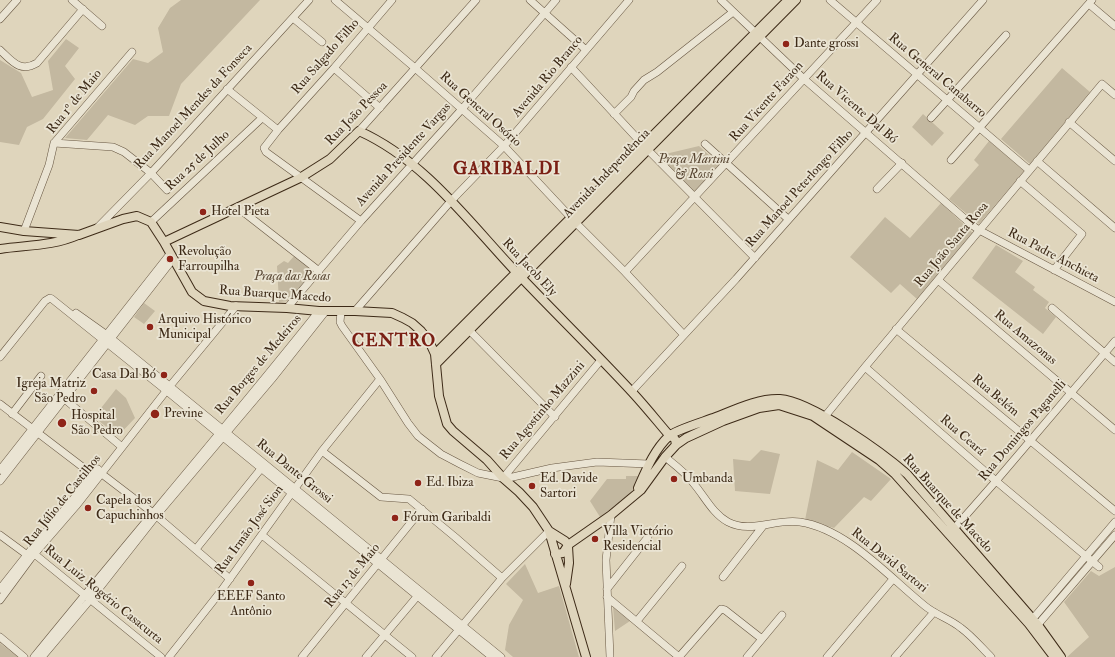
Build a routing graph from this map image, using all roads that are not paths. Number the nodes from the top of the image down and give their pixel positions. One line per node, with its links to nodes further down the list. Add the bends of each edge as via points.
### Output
1 (17, 0): 21 (street)
2 (72, 0): 17 (street)
3 (309, 0): 20 (street, Rua Manoel Mendes da Fonseca)
4 (334, 0): 25 (street, Rua General Osório)
5 (392, 0): 25 (street, Rua Salgado Filho)
6 (476, 0): 34 (street, Rua João Pessoa)
7 (530, 0): 19 (street)
8 (556, 0): 19 (street, Avenida Presidente Vargas)
9 (629, 0): 30 (street, Avenida Rio Branco)
10 (721, 0): 18 (street, Rua Vicente Dal Bó)
11 (788, 0): 26 (main road, Avenida Independência)
12 (796, 0): 26 (main road, Avenida Independência)
13 (830, 0): 22 (street, Rua General Canabarro)
14 (877, 0): 22 (street, Rua Vicente Faraon)
15 (983, 0): 35 (street, Rua Manoel Peterlongo Filho)
16 (1091, 2): 24 (street); 46 (street)
17 (84, 10): 23 (street); 29 (street, via 33,65 17,65)
18 (733, 12): 26 (street, Rua Vicente Dal Bó); 42 (street, via 644,80)
19 (544, 13): 30 (street); 41 (street, Avenida Presidente Vargas)
20 (293, 18): 28 (street); 37 (street, Rua Manoel Mendes da Fonseca)
21 (0, 20)
22 (856, 22): 35 (street, Rua General Canabarro); 36 (street, Rua Vicente Faraon)
23 (102, 26)
24 (1115, 26)
25 (368, 28): 33 (street, Rua Salgado Filho); 34 (street, Rua General Osório)
26 (757, 35): 36 (street, Rua Vicente Dal Bó); 53 (main road, Avenida Independência)
27 (1006, 35): 39 (street)
28 (322, 42)
29 (0, 50)
30 (586, 50): 32 (street, Avenida Rio Branco)
31 (132, 52): 50 (street, Rua 1º de Maio)
32 (571, 67): 42 (street); 52 (street, Avenida Rio Branco)
33 (334, 68): 40 (street); 47 (street, Rua Salgado Filho)
34 (415, 68): 40 (street, Rua João Pessoa); 41 (street, Rua General Osório)
35 (917, 74): 39 (street, Rua General Canabarro); 49 (street, Rua Manoel Peterlongo Filho)
36 (804, 79): 49 (street, Rua Vicente Dal Bó); 57 (street, Rua Vicente Faraon)
37 (227, 89): 43 (street); 61 (street, Rua Manoel Mendes da Fonseca)
38 (1115, 95): 45 (street, Rua João Santa Rosa, via 1102,84)
39 (947, 100): 44 (street); 46 (street, Rua General Canabarro)
40 (380, 108): 48 (street, Rua João Pessoa)
41 (462, 109): 52 (street, Rua General Osório); 59 (street, Avenida Presidente Vargas)
42 (614, 114): 53 (street)
43 (262, 118): 47 (street); 72 (street, Rua 25 de Julho)
44 (931, 118)
45 (1069, 122): 55 (street); 56 (street, Rua João Santa Rosa)
46 (979, 127): 54 (street); 60 (street, Rua General Canabarro)
47 (278, 130): 62 (street, Rua Salgado Filho, via 264,148)
48 (359, 132): 59 (main road, Rua Jacob Ely, via 391,148); 62 (main road, Rua João Pessoa, via 330,159)
49 (866, 132): 58 (street, Rua Vicente Dal Bó); 69 (street, Rua Manoel Peterlongo Filho)
50 (54, 143): 61 (street, Rua 1º de Maio, via 113,147 124,152); 77 (street, via 49,165)
51 (705, 144): 57 (street)
52 (504, 146): 67 (street, Avenida Rio Branco); 70 (street, Rua General Osório)
53 (646, 147): 66 (street); 70 (main road, Avenida Independência)
54 (951, 160)
55 (1115, 161)
56 (1037, 162): 60 (street, Rua João Santa Rosa); 74 (street)
57 (726, 163): 66 (street, Rua Vicente Faraon); 69 (street)
58 (902, 163): 64 (street); 76 (street, Rua Vicente Dal Bó)
59 (413, 165): 67 (main road, Rua Jacob Ely); 71 (street, Avenida Presidente Vargas)
60 (1029, 170): 63 (street, Rua João Santa Rosa)
61 (151, 173): 65 (street, Rua 1º de Maio); 75 (street, Rua Manoel Mendes da Fonseca)
62 (300, 178): 68 (main road, Rua João Pessoa); 71 (street)
63 (1020, 181): 76 (street, Rua João Santa Rosa); 83 (street, via 1082,234)
64 (877, 189)
65 (167, 190)
66 (695, 198): 82 (street); 85 (street, Rua Vicente Faraon)
67 (450, 201): 86 (main road, Rua Jacob Ely); 93 (street, Avenida Rio Branco)
68 (237, 207): 79 (main road, Rua João Pessoa); 84 (street)
69 (788, 219): 82 (street, Rua Manoel Peterlongo Filho)
70 (574, 220): 85 (street, Rua General Osório); 86 (main road, Avenida Independência)
71 (361, 221): 84 (street, Avenida Presidente Vargas)
72 (151, 222): 75 (main road, via 130,217); 79 (main road, Rua Buarque Macedo)
73 (0, 227): 77 (main road)
74 (1115, 228)
75 (95, 230): 78 (main road)
76 (979, 230): 83 (street, Rua Padre Anchieta); 87 (street, Rua João Santa Rosa)
77 (24, 231): 78 (main road)
78 (79, 235): 80 (main road, via 65,241)
79 (164, 242): 81 (main road, Rua Buarque Macedo)
80 (0, 249)
81 (171, 256): 89 (main road, Rua Buarque Macedo, via 198,298); 98 (street)
82 (755, 258): 97 (street, Rua Manoel Peterlongo Filho)
83 (1054, 270): 88 (street, Rua Padre Anchieta)
84 (319, 271): 90 (street, Avenida Presidente Vargas)
85 (625, 272): 97 (street, Rua General Osório)
86 (519, 275): 96 (main road, Avenida Independência); 101 (main road, Avenida Independência); 103 (main road, Rua Jacob Ely)
87 (938, 280): 95 (street, Rua João Santa Rosa); 111 (street, Rua Amazonas)
88 (1115, 302)
89 (233, 306): 90 (main road, Rua Buarque Macedo); 109 (street, Rua Júlio de Castilhos)
90 (287, 308): 92 (main road, Rua Buarque Macedo)
91 (1052, 308): 100 (street)
92 (322, 311): 94 (main road, Rua Buarque Macedo); 119 (street, Rua Borges de Medeiros)
93 (355, 311): 94 (main road, Rua Buarque Macedo); 101 (main road, Rua Buarque Macedo, via 392,313 403,318 421,331)
94 (341, 312): 108 (street, via 342,326)
95 (896, 329): 106 (street, Rua João Santa Rosa); 121 (street, Rua Belém)
96 (469, 330): 105 (main road, Avenida Independência); 115 (street)
97 (684, 336): 110 (street, Rua Manoel Peterlongo Filho)
98 (107, 339): 102 (street, Rua Dante Grossi, via 77,313 48,299); 109 (street, Rua Dante Grossi); 112 (street)
99 (1115, 341): 100 (street, Rua Domingos Paganelli)
100 (1105, 353): 104 (street); 111 (street, Rua Domingos Paganelli)
101 (435, 354): 105 (main road)
102 (0, 357)
103 (602, 360): 110 (main road, Rua Jacob Ely); 115 (street, Rua Agostinho Mazzini)
104 (1115, 362)
105 (436, 364): 131 (main road, via 439,396 447,424)
106 (865, 367): 116 (street, Rua João Santa Rosa); 133 (street, Rua Ceará)
107 (41, 376): 114 (street)
108 (380, 378): 125 (street, Rua Irmão José Sion); 131 (street, via 418,436 441,454 478,473)
109 (167, 387): 119 (street, Rua Dante Grossi); 122 (street, Rua Júlio de Castilhos)
110 (632, 392): 120 (main road, Rua Jacob Ely)
111 (1071, 392): 117 (street, Rua Amazonas); 121 (street, Rua Domingos Paganelli)
112 (62, 396): 118 (street); 122 (street)
113 (0, 404): 114 (street)
114 (12, 414): 118 (street)
115 (555, 416): 131 (street, Rua Agostinho Mazzini)
116 (823, 419): 120 (main road, Rua Buarque de Macedo, via 801,405 780,399 760,401); 123 (main road, Rua Buarque de Macedo, via 779,405 759,408 723,421); 143 (main road, Rua Buarque de Macedo, via 892,460 907,474)
117 (1115, 430)
118 (34, 431): 129 (street); 130 (street)
119 (222, 433): 128 (street, Rua Dante Grossi); 138 (street, Rua Borges de Medeiros)
120 (669, 435): 123 (main road, Rua Jacob Ely, via 675,439); 124 (main road, Rua Buarque de Macedo)
121 (1030, 442): 133 (street, Rua Domingos Paganelli); 137 (street, Rua Belém)
122 (120, 445): 130 (street, Rua Júlio de Castilhos)
123 (676, 445): 126 (main road, Rua Buarque de Macedo)
124 (659, 448): 126 (main road, via 659,454); 127 (main road, Rua Buarque de Macedo)
125 (322, 451): 134 (street, Rua Irmão José Sion); 136 (street, via 374,493 386,498 409,499)
126 (665, 457): 135 (main road, Rua Buarque de Macedo); 141 (street, Rua David Sartori, via 681,469 715,512 727,521 737,526)
127 (649, 464): 131 (street, via 597,462); 135 (main road, Rua Buarque de Macedo)
128 (262, 466): 134 (street, Rua Dante Grossi); 149 (street)
129 (2, 471): 132 (street)
130 (97, 474): 138 (street); 151 (street, Rua Júlio de Castilhos, via 76,506)
131 (503, 478): 142 (main road, via 519,492)
132 (0, 481)
133 (996, 482): 143 (street, Rua Domingos Paganelli); 152 (street, Rua Ceará)
134 (293, 492): 145 (street, Rua Irmão José Sion); 154 (street, Rua Dante Grossi)
135 (636, 494): 139 (main road, Rua Buarque de Macedo)
136 (422, 509): 154 (street, Rua 13 de Maio); 158 (street)
137 (1115, 511)
138 (155, 515): 149 (street); 166 (street, Rua Borges de Medeiros); 169 (street, Rua Borges de Medeiros)
139 (611, 515): 148 (main road, Rua Buarque de Macedo); 164 (street, via 606,560)
140 (1115, 522): 152 (street)
141 (763, 526): 157 (street); 160 (street, Rua David Sartori, via 791,521 816,526 847,541)
142 (549, 531): 148 (main road); 150 (main road); 158 (street)
143 (951, 532): 175 (main road, Rua Buarque de Macedo)
144 (0, 535): 151 (street, Rua Luiz Rogério Casacurta)
145 (262, 535): 159 (street, Rua Irmão José Sion); 170 (street)
146 (1115, 535): 153 (street)
147 (648, 537): 164 (street)
148 (568, 545): 150 (main road, Rua Buarque de Macedo, via 562,542); 162 (main road)
149 (196, 549): 159 (street)
150 (554, 551): 162 (main road)
151 (31, 555): 161 (street, Rua Júlio de Castilhos); 166 (street, Rua Luiz Rogério Casacurta)
152 (1086, 556): 153 (street, Rua Ceará); 175 (street)
153 (1092, 561): 156 (street, Rua Ceará); 175 (street)
154 (380, 562): 165 (street, Rua Dante Grossi); 170 (street, Rua 13 de Maio)
155 (682, 566): 174 (street)
156 (1099, 567)
157 (724, 576)
158 (502, 578): 176 (street)
159 (230, 579): 184 (street, Rua Irmão José Sion)
160 (892, 579): 171 (street, Rua David Sartori); 195 (street)
161 (5, 582): 163 (street, Rua Júlio de Castilhos); 168 (street, Rua Júlio de Castilhos)
162 (566, 587): 191 (main road)
163 (0, 589)
164 (607, 589): 167 (street)
165 (419, 594): 176 (street, Rua Dante Grossi); 177 (street)
166 (84, 595): 169 (street, Rua Luiz Rogério Casacurta); 173 (street, Rua Borges de Medeiros)
167 (607, 597): 174 (street); 192 (street)
168 (0, 600)
169 (90, 600): 173 (street, Rua Borges de Medeiros); 183 (street, Rua Luiz Rogério Casacurta)
170 (345, 603): 177 (street); 185 (street, Rua 13 de Maio)
171 (934, 612): 196 (street); 197 (street, Rua David Sartori, via 960,627)
172 (782, 615): 179 (street)
173 (68, 621): 181 (street, Rua Borges de Medeiros); 182 (street, Rua Borges de Medeiros)
174 (637, 621): 193 (street)
175 (1033, 624): 198 (main road, Rua Buarque de Macedo); 199 (main road, Rua Buarque de Macedo)
176 (461, 628): 188 (street); 189 (street, Rua Dante Grossi); 190 (street, Rua Dante Grossi)
177 (385, 634): 186 (street); 187 (street)
178 (0, 637): 180 (street)
179 (762, 639): 193 (street, via 721,609); 194 (street)
180 (24, 657)
181 (34, 657)
182 (42, 657)
183 (161, 657)
184 (169, 657)
185 (302, 657)
186 (366, 657)
187 (412, 657)
188 (436, 657)
189 (492, 657)
190 (501, 657)
191 (586, 657)
192 (610, 657)
193 (679, 657)
194 (747, 657)
195 (827, 657)
196 (895, 657)
197 (991, 657)
198 (1054, 657)
199 (1061, 657)

